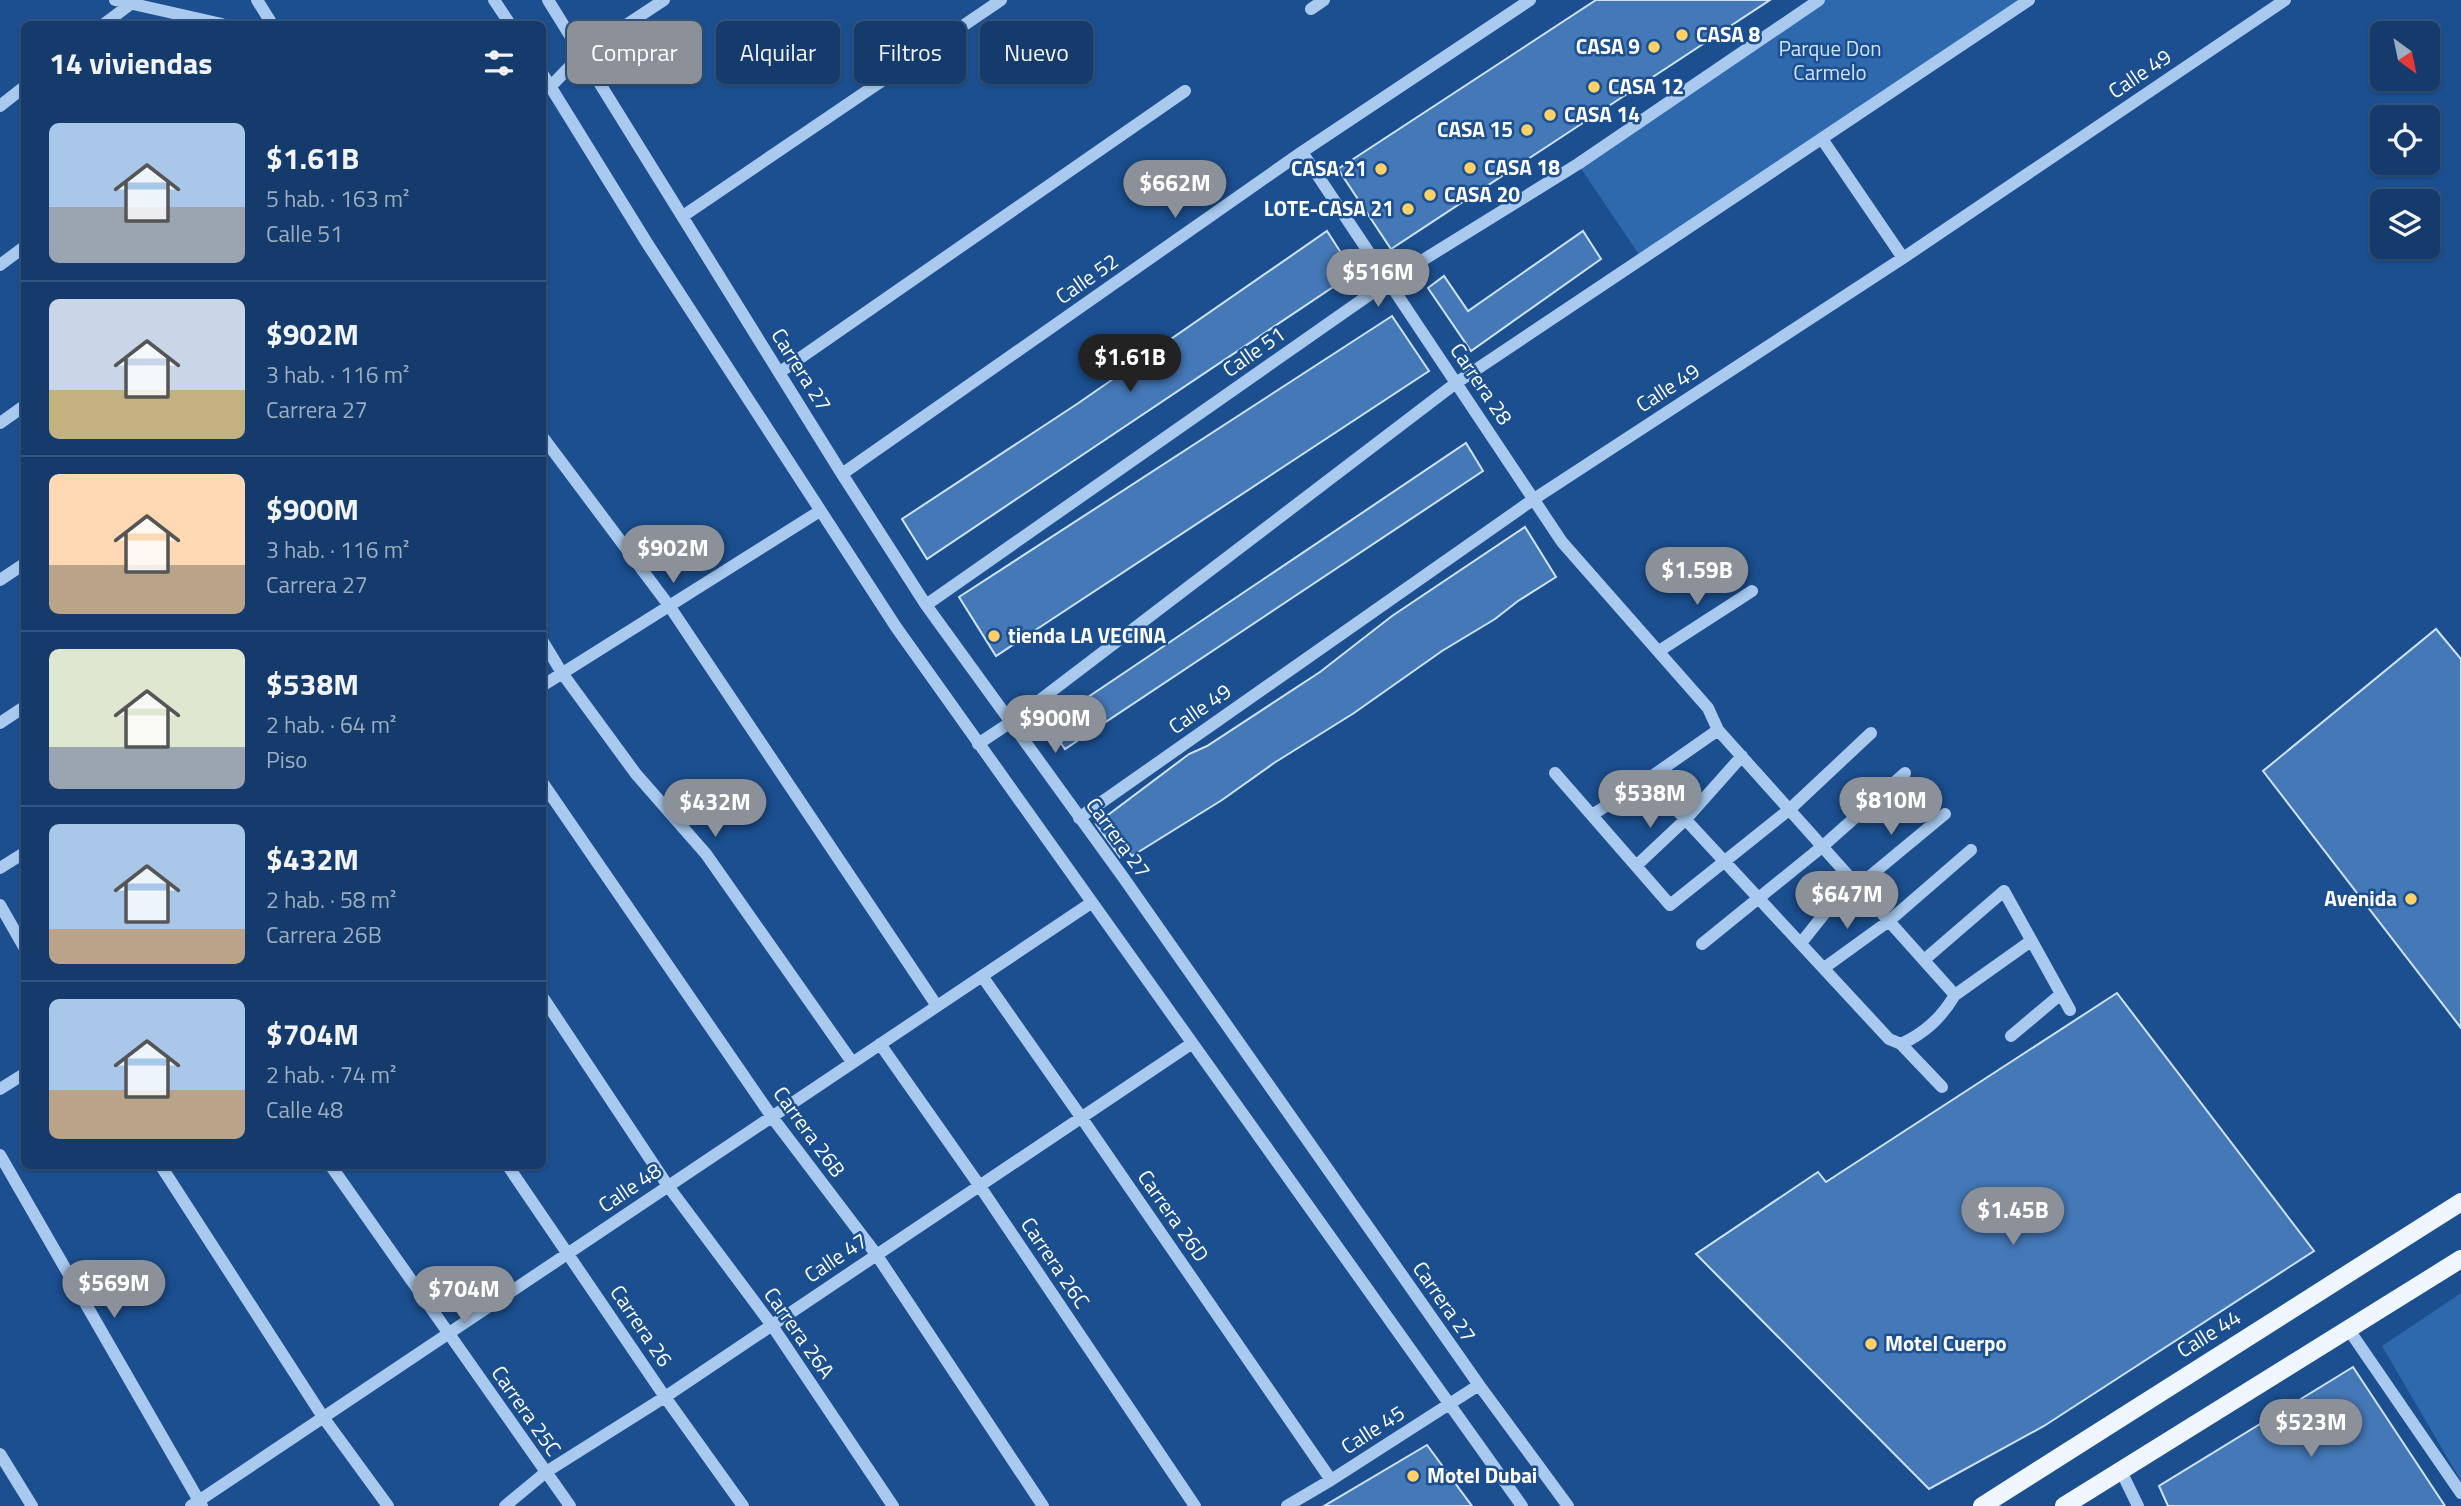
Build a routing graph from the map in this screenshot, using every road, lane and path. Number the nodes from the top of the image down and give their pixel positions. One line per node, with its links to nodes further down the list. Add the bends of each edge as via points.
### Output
1 (115, 0): 12 (street)
2 (257, 0): 16 (street)
3 (494, 0): 17 (street)
4 (548, 0): 19 (street, Carrera 27)
5 (664, 0): 18 (street)
6 (1001, 0): 29 (street)
7 (1324, 0): 13 (street)
8 (1530, 0): 28 (street, Calle 52)
9 (1819, 0): 33 (street, Calle 51, via 1578,164)
10 (2029, 0): 27 (street)
11 (2279, 2): 31 (street, Calle 49)
12 (132, 3): 14 (street); 15 (street)
13 (1311, 9)
14 (108, 21)
15 (209, 21)
16 (270, 21)
17 (508, 21)
18 (632, 21)
19 (567, 30)
20 (567, 70): 23 (street)
21 (546, 78): 23 (street)
22 (601, 84): 29 (street, Carrera 27)
23 (552, 85): 41 (street, via 647,243)
24 (21, 89): 26 (street)
25 (1185, 91): 34 (street)
26 (0, 106)
27 (1822, 139): 31 (street); 35 (street)
28 (1302, 152): 33 (street, Carrera 28); 39 (street, Calle 52)
29 (683, 216): 34 (street, Carrera 27)
30 (21, 249): 32 (street)
31 (1903, 258): 40 (street, Calle 49)
32 (0, 265)
33 (1389, 281): 35 (street, Carrera 28); 45 (street, Calle 51)
34 (780, 372): 39 (street, Carrera 27)
35 (1457, 383): 40 (street, Carrera 28); 52 (street)
36 (21, 408): 37 (street)
37 (0, 423)
38 (546, 441): 46 (street)
39 (842, 474): 45 (street, Carrera 27)
40 (1534, 499): 48 (street, Carrera 28, via 1562,541); 65 (street, Calle 49)
41 (820, 511): 46 (street); 56 (street)
42 (21, 566): 43 (street)
43 (0, 580)
44 (1752, 591): 48 (street)
45 (926, 604): 52 (street, Carrera 27)
46 (670, 607): 49 (street); 88 (street)
47 (546, 647): 49 (street)
48 (1659, 651): 54 (street, Carrera 28, via 1708,708)
49 (562, 673): 50 (street); 94 (street, via 636,774 706,855)
50 (546, 683)
51 (21, 709): 53 (street)
52 (1011, 722): 56 (street); 65 (street, Carrera 27)
53 (0, 723)
54 (1718, 730): 57 (street, Carrera 28); 60 (street)
55 (1871, 733): 62 (street)
56 (978, 744): 75 (street)
57 (1742, 756): 62 (street, Carrera 28); 66 (street)
58 (1555, 773): 64 (street)
59 (1905, 773): 67 (street)
60 (1648, 779): 64 (street); 66 (street)
61 (546, 788): 98 (street, Carrera 26B)
62 (1790, 809): 67 (street, Carrera 28); 70 (street)
63 (1945, 814): 73 (street)
64 (1592, 815): 71 (street)
65 (1079, 818): 113 (street, Carrera 27)
66 (1686, 818): 70 (street); 71 (street)
67 (1823, 846): 73 (street, Carrera 28); 74 (street)
68 (1971, 850): 77 (street)
69 (21, 854): 72 (street)
70 (1725, 860): 71 (street, via 1670,905); 74 (street)
71 (1636, 866)
72 (0, 868)
73 (1855, 883): 77 (street, Carrera 28); 80 (street)
74 (1759, 898): 80 (street); 81 (street)
75 (1091, 903): 84 (street, Calle 48); 92 (street)
76 (0, 905): 79 (street)
77 (1889, 922): 82 (street, Carrera 28); 83 (street)
78 (2031, 941): 82 (street, via 2004,891); 85 (street); 86 (street)
79 (21, 942)
80 (1801, 943): 83 (street)
81 (1702, 944)
82 (1924, 960): 86 (street, Carrera 28)
83 (1824, 968): 93 (street, via 1889,1039)
84 (982, 976): 88 (street, Calle 48); 99 (street, Carrera 26D)
85 (2062, 994): 89 (street); 90 (street)
86 (1955, 995): 93 (street, via 1945,1013)
87 (546, 1002): 105 (street, Carrera 26A)
88 (937, 1006): 91 (street, Calle 48)
89 (2070, 1010)
90 (2011, 1036)
91 (880, 1044): 94 (street, Calle 48); 104 (street, Carrera 26C)
92 (1191, 1044): 99 (street, Calle 47); 115 (street)
93 (1901, 1044): 96 (street)
94 (852, 1062): 98 (street, Calle 48)
95 (21, 1076): 97 (street)
96 (1942, 1087)
97 (0, 1089)
98 (772, 1117): 105 (street, Calle 48); 108 (street, Carrera 26B)
99 (1081, 1117): 104 (street, Calle 47); 120 (street, Carrera 26D)
100 (0, 1155): 122 (street)
101 (163, 1169): 116 (street)
102 (333, 1169): 112 (street, Carrera 25C)
103 (510, 1169): 107 (street, Carrera 26)
104 (979, 1185): 108 (street, Calle 47); 130 (street, Carrera 26C)
105 (668, 1186): 107 (street, Calle 48); 110 (street, Carrera 26A)
106 (2461, 1202): 134 (main road, Calle 44)
107 (569, 1253): 112 (street, Calle 48); 114 (street, Carrera 26)
108 (876, 1254): 110 (street, Calle 47); 129 (street, Carrera 26B)
109 (2461, 1259): 111 (main road)
110 (771, 1325): 114 (street, Calle 47); 128 (street, Carrera 26A)
111 (2349, 1330): 118 (main road); 121 (street)
112 (449, 1333): 116 (street, Calle 48); 119 (street, Carrera 25C)
113 (1479, 1385): 115 (street, Calle 45); 133 (street, Carrera 27)
114 (665, 1397): 119 (street, Calle 47); 127 (street, Carrera 26)
115 (1449, 1405): 120 (street, Calle 45); 132 (street)
116 (323, 1418): 122 (street, Calle 48); 124 (street)
117 (0, 1454): 123 (street)
118 (2121, 1471): 135 (main road); 136 (street)
119 (546, 1472): 125 (street, Calle 47); 126 (street, Carrera 25C)
120 (1331, 1480): 131 (street, Calle 45)
121 (2461, 1493)
122 (197, 1504)
123 (32, 1506)
124 (388, 1506)
125 (505, 1506)
126 (569, 1506)
127 (743, 1506)
128 (893, 1506)
129 (1043, 1506)
130 (1195, 1506)
131 (1287, 1506)
132 (1522, 1506)
133 (1568, 1506)
134 (1982, 1506)
135 (2064, 1506)
136 (2138, 1506)

